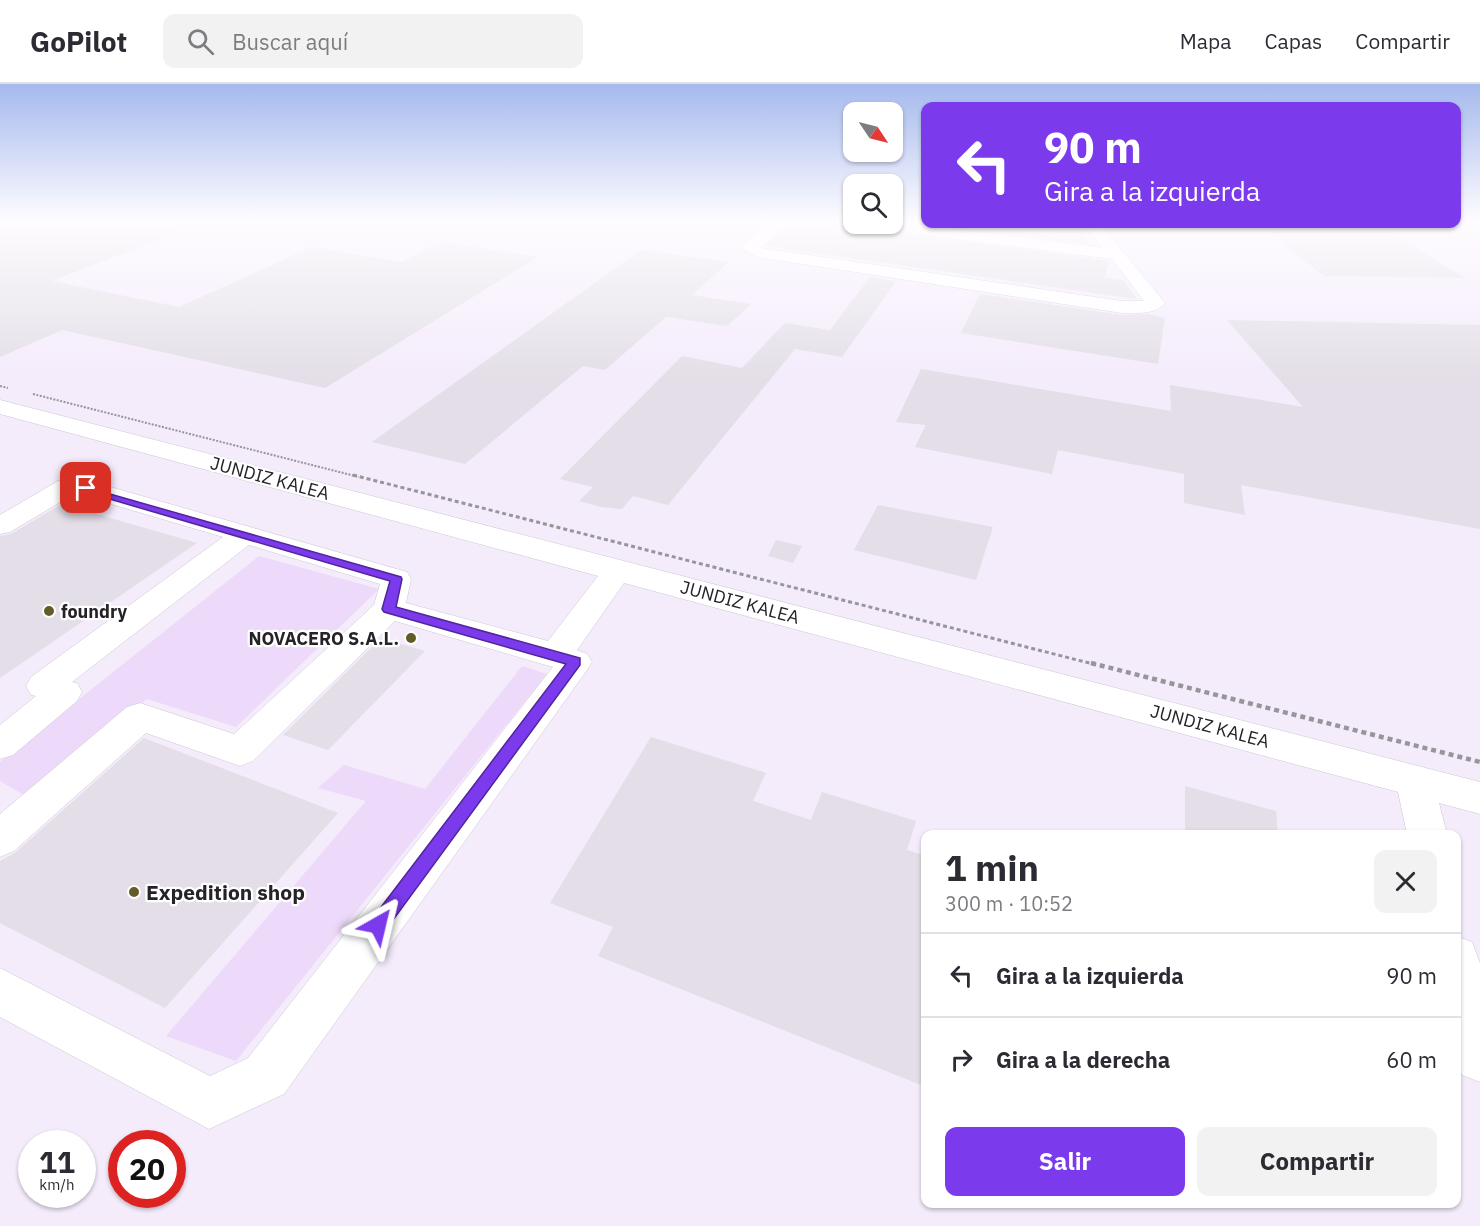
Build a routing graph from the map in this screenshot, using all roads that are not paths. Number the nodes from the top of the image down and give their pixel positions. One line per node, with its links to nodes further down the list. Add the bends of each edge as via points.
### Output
1 (905, 274): 3 (street)
2 (1133, 274): 3 (street, via 1156,303 1150,307 1122,307)
3 (916, 276)
4 (6, 398): 5 (street, JUNDIZ KALEA)
5 (28, 404): 6 (street); 9 (street, JUNDIZ KALEA)
6 (0, 432)
7 (0, 526): 8 (street, via 68,487 86,488)
8 (244, 535): 10 (street, via 396,579); 12 (street, via 43,686 65,692)
9 (619, 569): 11 (street); 13 (street, JUNDIZ KALEA)
10 (389, 609): 11 (street); 16 (street, via 240,751 140,717)
11 (556, 655): 18 (street, via 575,662 266,1076 209,1103)
12 (0, 745)
13 (1414, 780): 14 (street, JUNDIZ KALEA); 15 (street)
14 (1480, 798)
15 (1426, 830)
16 (0, 839)
17 (1461, 979): 19 (street)
18 (0, 991)
19 (1480, 1057)

